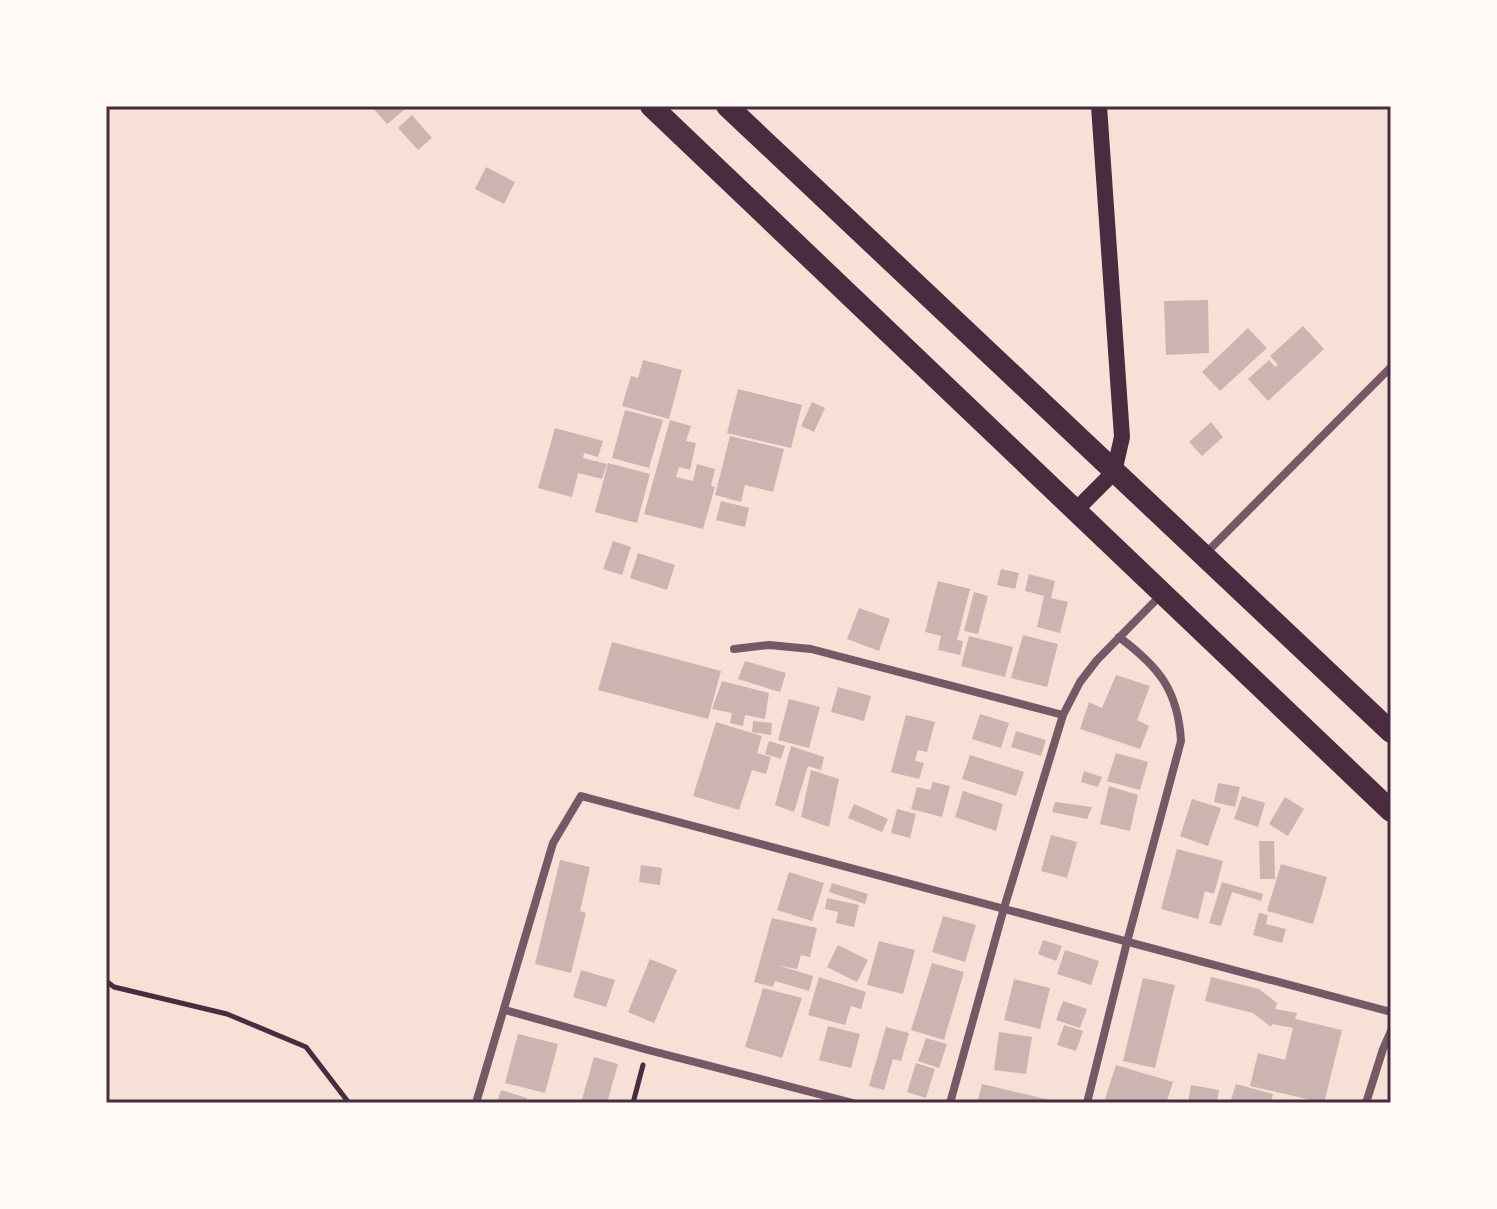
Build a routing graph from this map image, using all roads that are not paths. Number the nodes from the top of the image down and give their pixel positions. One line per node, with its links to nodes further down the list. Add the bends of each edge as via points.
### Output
1 (651, 106): 6 (highway)
2 (727, 106): 5 (highway)
3 (1099, 106): 5 (main road, via 1122,437)
4 (1391, 367): 7 (street)
5 (1114, 472): 6 (main road); 7 (highway)
6 (1076, 510): 8 (highway)
7 (1204, 556): 12 (highway)
8 (1161, 595): 9 (street); 13 (highway)
9 (1119, 637): 11 (street, via 1080,682); 15 (street, via 1166,680 1180,713 1181,741)
10 (734, 649): 11 (street, via 811,649)
11 (1063, 715): 14 (street)
12 (1391, 732)
13 (1391, 811)
14 (1004, 908): 15 (street); 16 (street, via 581,796 553,843); 21 (street)
15 (1127, 942): 17 (street); 22 (street)
16 (505, 1010): 19 (street); 20 (street)
17 (1391, 1012)
18 (1391, 1031): 23 (street)
19 (476, 1103)
20 (853, 1103)
21 (950, 1103)
22 (1087, 1103)
23 (1366, 1103)

